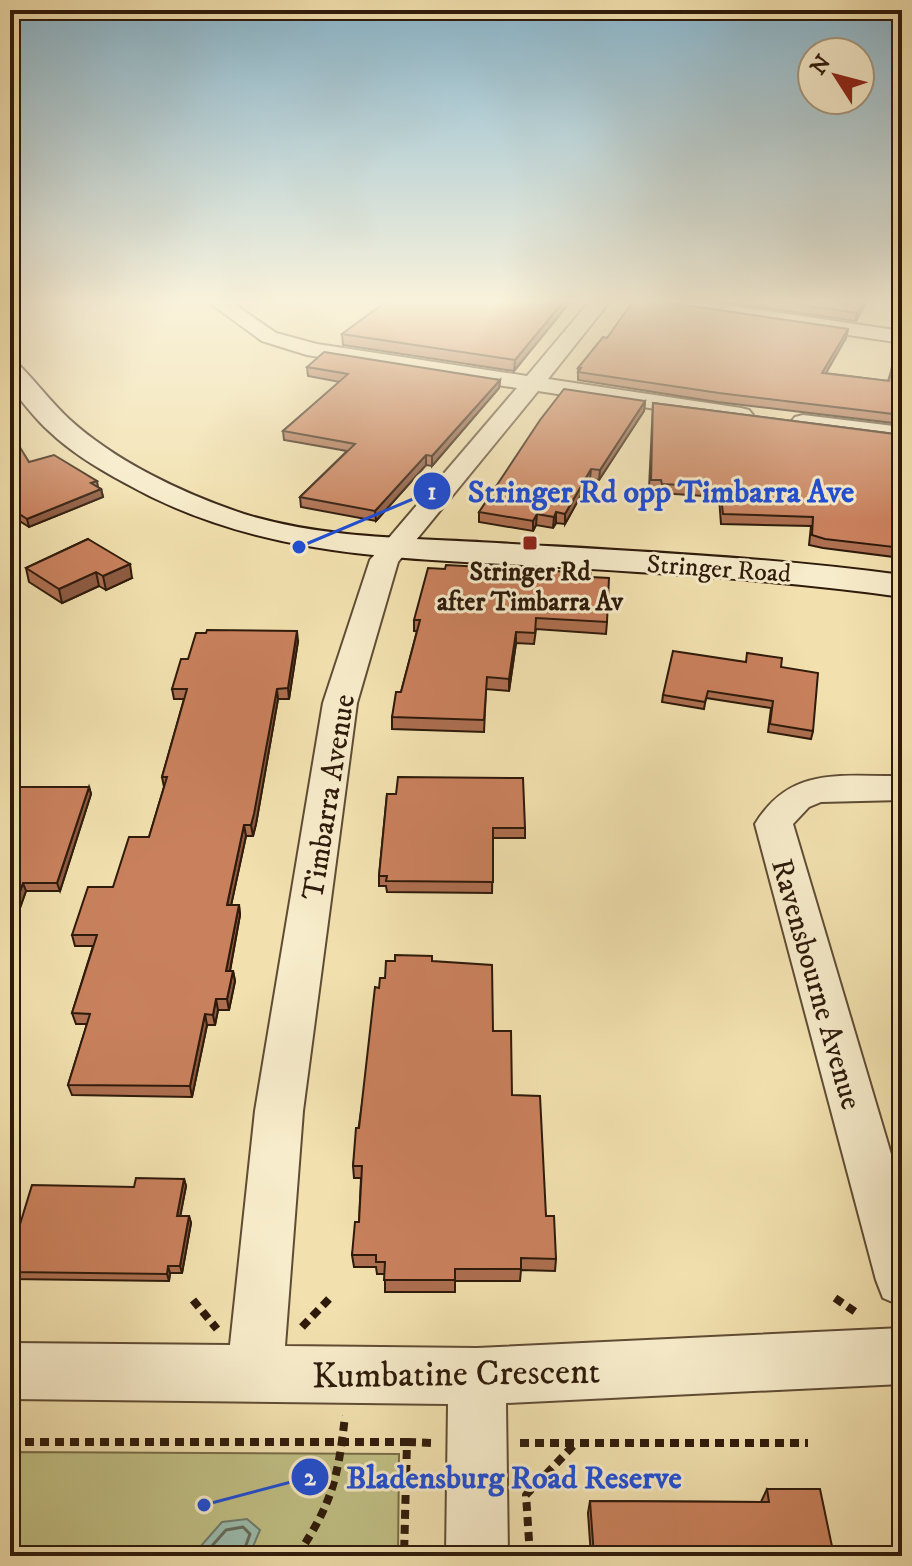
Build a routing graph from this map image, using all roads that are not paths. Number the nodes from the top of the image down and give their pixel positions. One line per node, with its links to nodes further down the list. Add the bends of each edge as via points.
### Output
1 (472, 374): 3 (street)
2 (541, 374): 3 (street, Timbarra Avenue)
3 (533, 384): 5 (street); 6 (street, Timbarra Avenue)
4 (16, 385): 6 (street, Stringer Road, via 90,447 202,510 302,536)
5 (902, 434)
6 (397, 546): 7 (street, Stringer Road, via 802,573); 12 (street, Timbarra Avenue, via 384,560 340,703 279,1111)
7 (902, 586)
8 (902, 788): 9 (street, Ravensbourne Avenue, via 816,791 794,798 774,824)
9 (902, 1280)
10 (902, 1356): 13 (street, Kumbatine Crescent)
11 (10, 1371): 12 (street, Kumbatine Crescent)
12 (255, 1375): 13 (street, Kumbatine Crescent)
13 (477, 1376): 14 (street)
14 (477, 1556)

